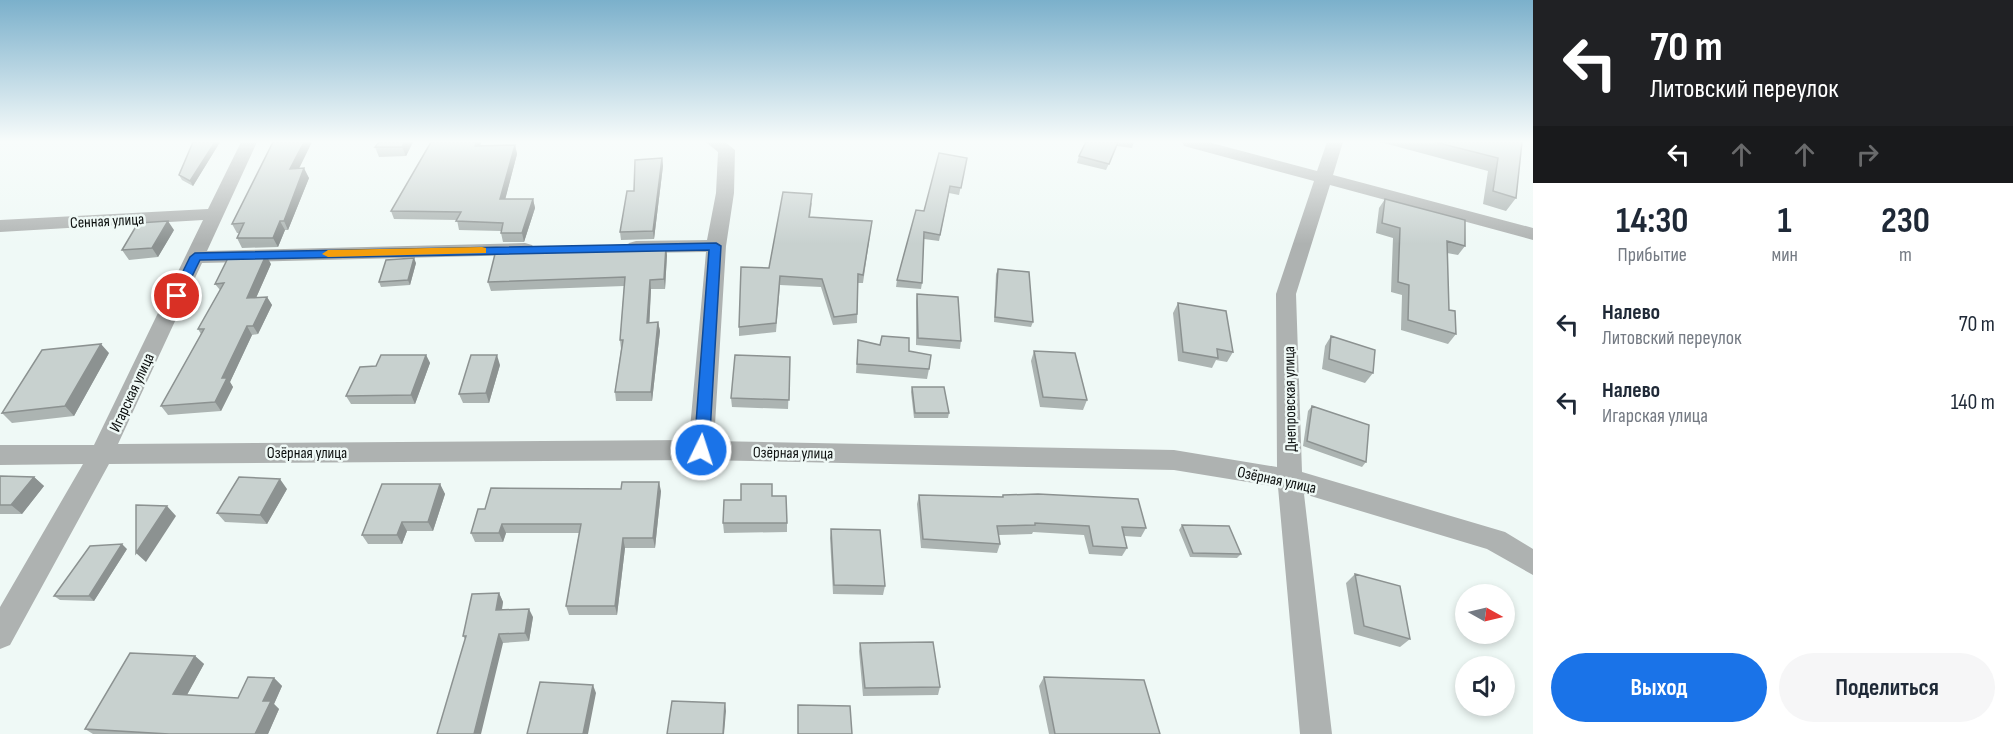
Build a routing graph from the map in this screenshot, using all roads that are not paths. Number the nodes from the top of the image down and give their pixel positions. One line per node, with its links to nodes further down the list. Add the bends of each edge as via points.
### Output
1 (233, 176): 5 (street, Игарская улица)
2 (726, 176): 8 (street)
3 (1318, 176): 4 (street)
4 (1324, 178): 7 (street); 15 (street, Днепровская улица, via 1286,294)
5 (215, 214): 6 (street, Сенная улица); 11 (street, Игарская улица)
6 (0, 226)
7 (1533, 234)
8 (716, 246): 9 (street); 12 (street)
9 (613, 248)
10 (543, 249): 11 (street)
11 (195, 257): 13 (street, Игарская улица)
12 (701, 450): 13 (street, Озёрная улица); 15 (street, Озёрная улица, via 1174,460)
13 (102, 453): 14 (street, Озёрная улица); 17 (street, Игарская улица)
14 (0, 455)
15 (1290, 479): 16 (street, Озёрная улица, via 1495,540); 18 (street, Днепровская улица)
16 (1533, 563)
17 (0, 635)
18 (1316, 734)

